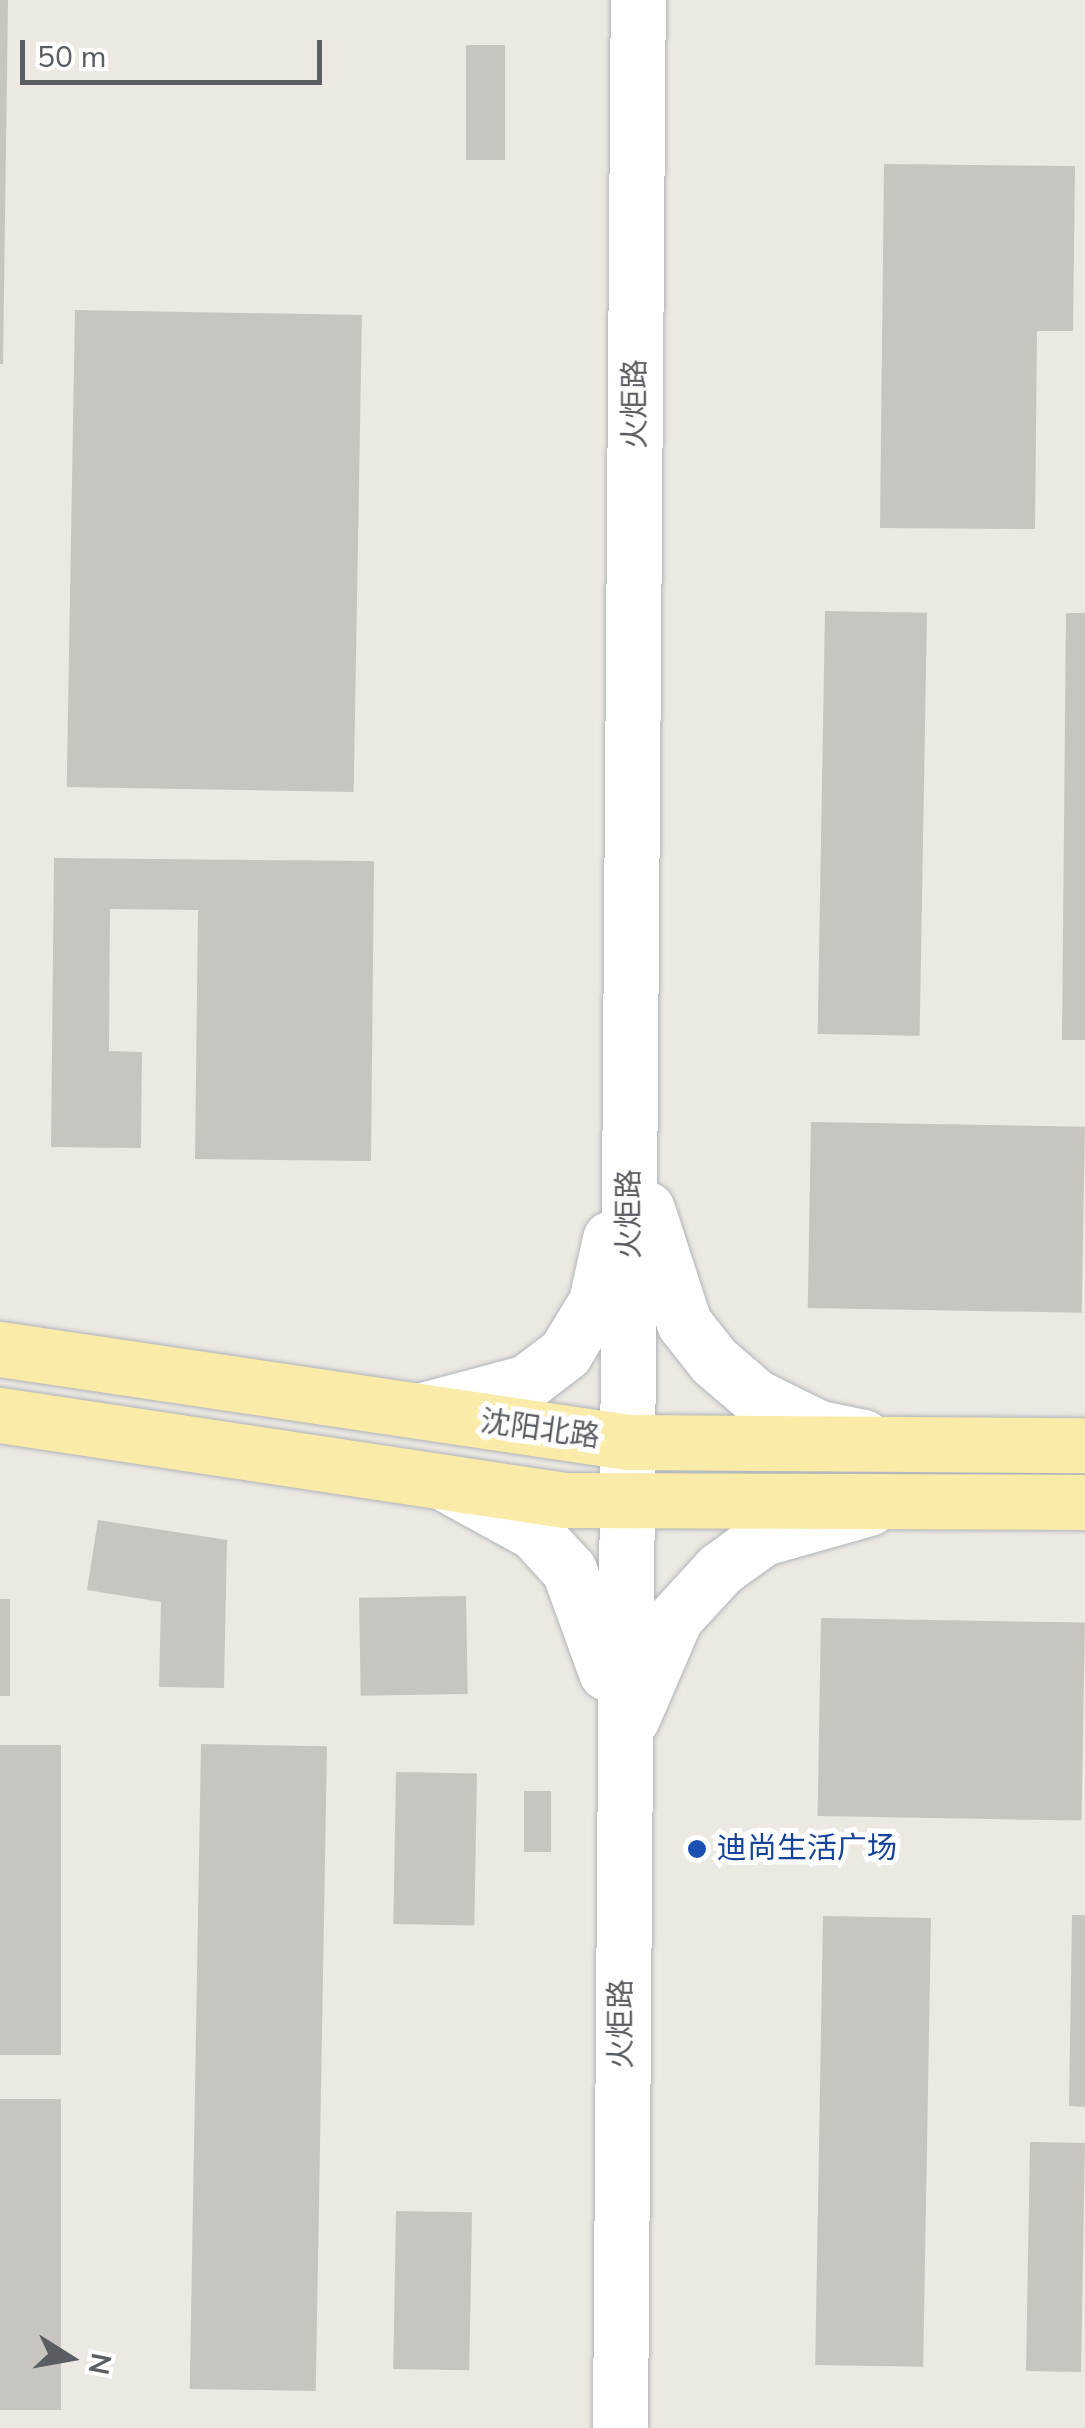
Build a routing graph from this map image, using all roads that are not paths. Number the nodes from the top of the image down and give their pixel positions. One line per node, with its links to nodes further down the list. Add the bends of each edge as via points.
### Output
1 (638, 0): 2 (main road, 火炬路)
2 (630, 1148): 4 (main road, via 596,1302 565,1353 528,1382); 6 (main road, 火炬路); 7 (main road, via 684,1323 714,1362 756,1398 818,1428)
3 (0, 1349): 4 (main road, 沈阳北路)
4 (417, 1412): 6 (main road, 沈阳北路)
5 (0, 1415): 9 (main road)
6 (628, 1442): 7 (main road, 沈阳北路); 12 (main road, 火炬路)
7 (903, 1444): 8 (main road, 沈阳北路)
8 (1085, 1445)
9 (440, 1481): 12 (main road); 13 (main road, via 534,1532 569,1570 588,1604)
10 (902, 1498): 11 (main road); 12 (main road); 13 (main road, via 763,1538 720,1568 675,1618)
11 (1085, 1502)
12 (624, 1504): 13 (main road, 火炬路)
13 (623, 1739): 14 (main road, 火炬路)
14 (620, 2428)

